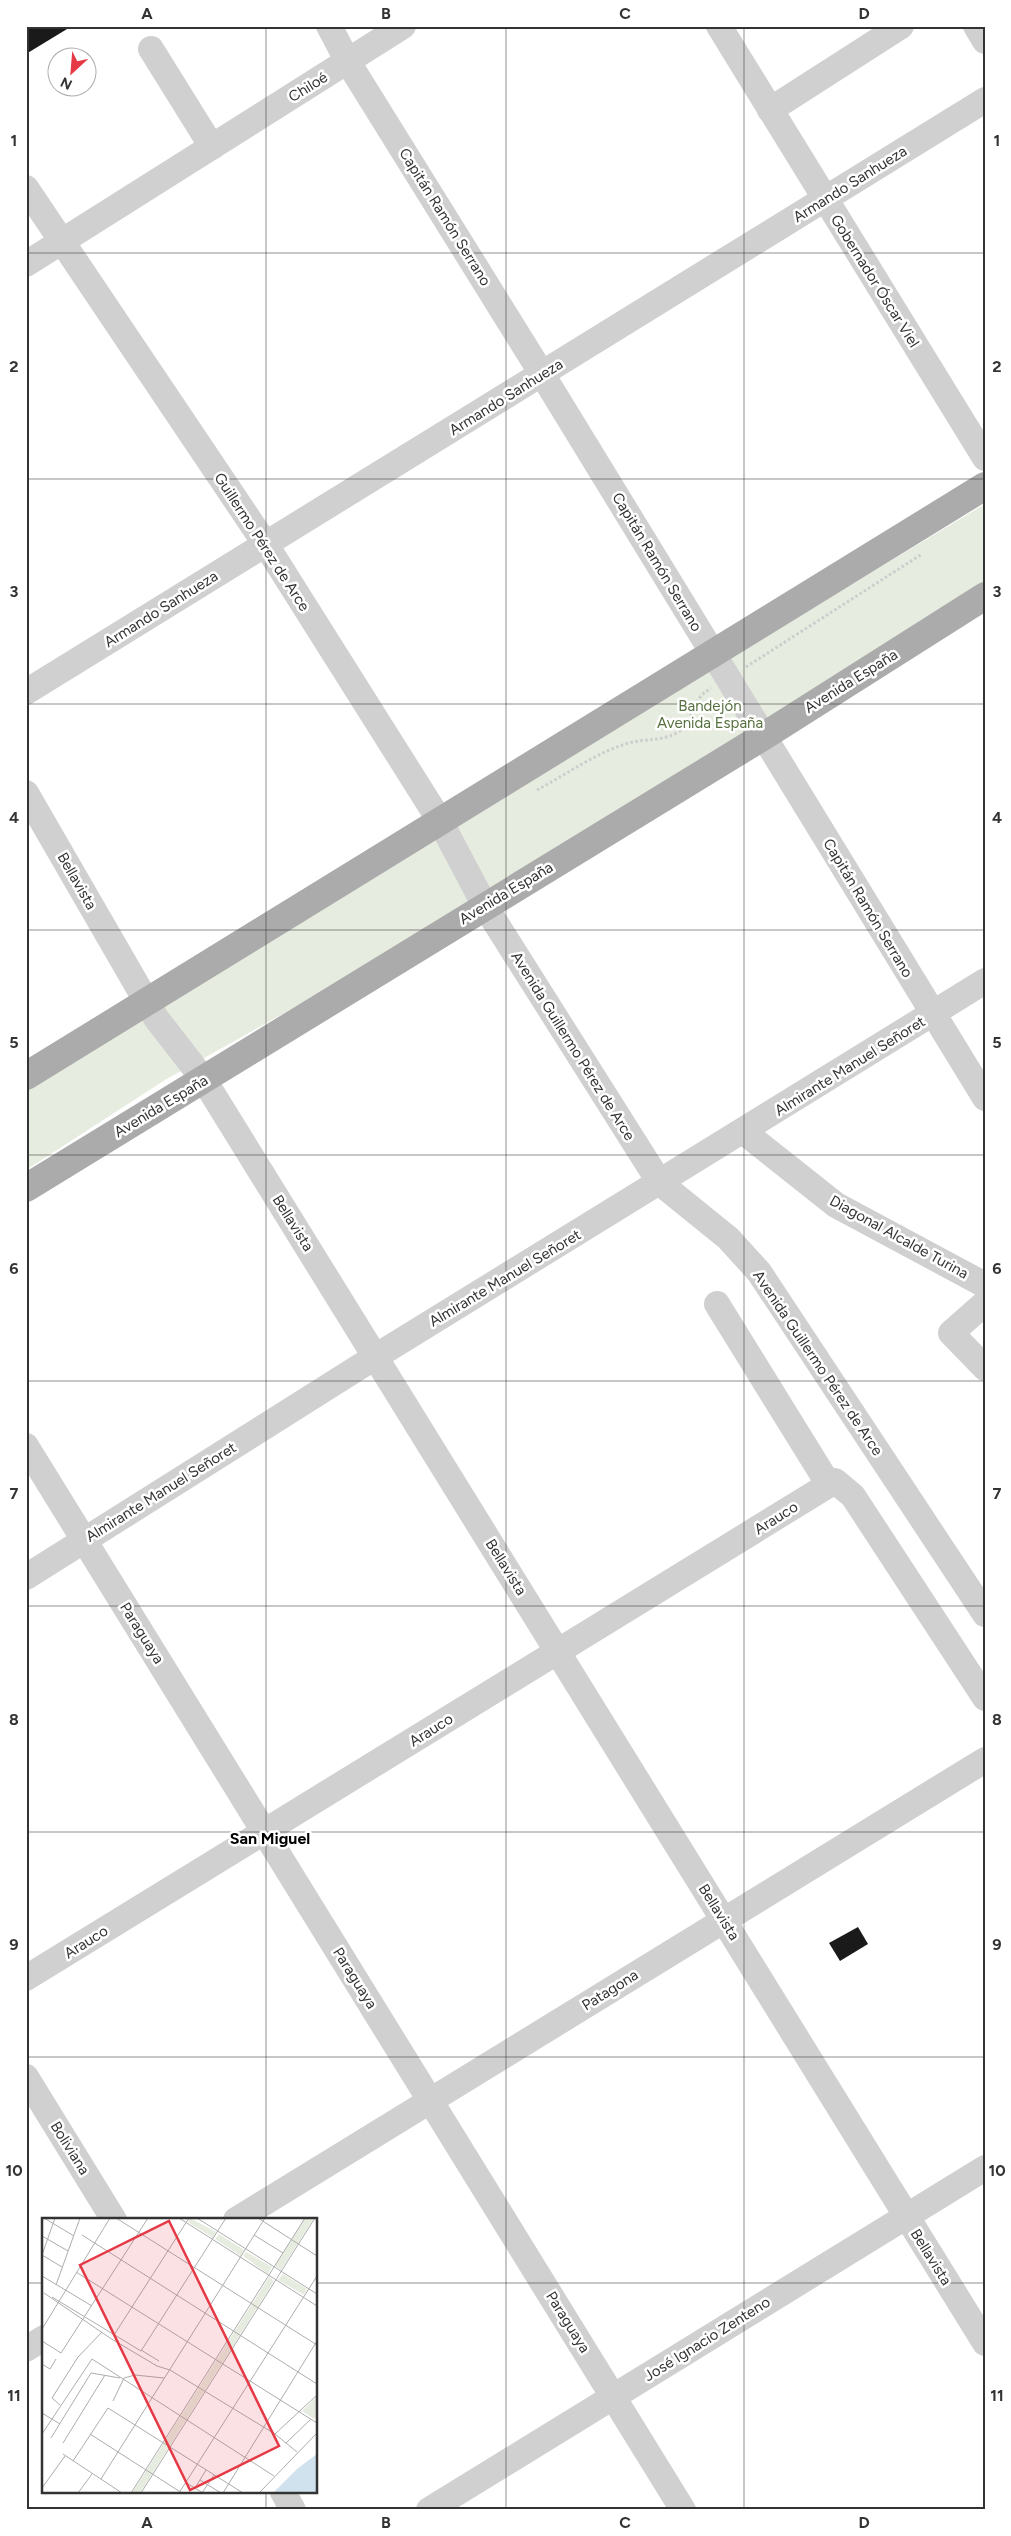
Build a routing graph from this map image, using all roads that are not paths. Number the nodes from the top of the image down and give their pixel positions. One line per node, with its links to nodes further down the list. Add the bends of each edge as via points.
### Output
1 (328, 26): 9 (street, Capitán Ramón Serrano)
2 (403, 26): 9 (street, Chiloé)
3 (901, 26): 6 (street)
4 (976, 26): 7 (street)
5 (724, 28): 11 (street, Gobernador Óscar Viel)
6 (864, 36): 11 (street)
7 (985, 40)
8 (151, 49): 12 (street)
9 (348, 62): 12 (street, Chiloé); 17 (street, Capitán Ramón Serrano)
10 (985, 100): 14 (street, Armando Sanhueza)
11 (770, 110): 14 (street, Gobernador Óscar Viel)
12 (212, 147): 15 (street, Chiloé)
13 (26, 188): 15 (street, Guillermo Pérez de Arce)
14 (825, 199): 17 (street, Armando Sanhueza); 18 (street, Gobernador Óscar Viel)
15 (62, 242): 16 (street, Chiloé); 20 (street, Guillermo Pérez de Arce)
16 (26, 264)
17 (542, 374): 20 (street, Armando Sanhueza); 22 (street, Capitán Ramón Serrano)
18 (985, 458)
19 (985, 486): 22 (main road)
20 (266, 545): 23 (street, Armando Sanhueza); 26 (street, Guillermo Pérez de Arce)
21 (985, 596): 24 (main road, Avenida España)
22 (713, 653): 24 (street, Capitán Ramón Serrano); 26 (main road)
23 (26, 692)
24 (764, 736): 27 (main road, Avenida España); 30 (street, Capitán Ramón Serrano)
25 (26, 793): 29 (street, Bellavista)
26 (440, 821): 27 (street, Guillermo Pérez de Arce); 29 (main road)
27 (484, 906): 32 (main road, Avenida España); 35 (street, Avenida Guillermo Pérez de Arce)
28 (985, 981): 30 (street, Almirante Manuel Señoret)
29 (146, 1002): 31 (main road); 32 (street, Bellavista)
30 (932, 1014): 33 (street, Capitán Ramón Serrano); 34 (street, Almirante Manuel Señoret)
31 (26, 1076)
32 (204, 1080): 36 (main road, Avenida España); 40 (street, Bellavista)
33 (985, 1098)
34 (744, 1132): 35 (street, Almirante Manuel Señoret); 37 (street, Diagonal Alcalde Turina, via 836,1205)
35 (660, 1183): 40 (street, Almirante Manuel Señoret); 46 (street, Avenida Guillermo Pérez de Arce, via 728,1238 759,1272)
36 (26, 1188)
37 (985, 1285)
38 (985, 1303): 41 (street, via 951,1333)
39 (717, 1304): 43 (street)
40 (376, 1357): 44 (street, Almirante Manuel Señoret); 47 (street, Bellavista)
41 (985, 1368)
42 (26, 1446): 44 (street, Paraguaya)
43 (832, 1483): 47 (street, Arauco); 48 (street, via 853,1496)
44 (85, 1540): 45 (street, Almirante Manuel Señoret); 50 (street, Paraguaya)
45 (26, 1577)
46 (985, 1614)
47 (558, 1651): 50 (street, Arauco); 51 (street, Bellavista)
48 (985, 1698)
49 (985, 1760): 51 (street, Patagona)
50 (264, 1832): 52 (street, Arauco); 54 (street, Paraguaya)
51 (724, 1920): 54 (street, Patagona); 56 (street, Bellavista)
52 (26, 1978)
53 (26, 2077): 57 (street, Boliviana)
54 (430, 2100): 58 (street, Patagona); 62 (street, Paraguaya)
55 (985, 2168): 56 (street, José Ignacio Zenteno)
56 (906, 2216): 60 (street, Bellavista); 62 (street, José Ignacio Zenteno)
57 (113, 2218)
58 (239, 2218)
59 (42, 2339): 61 (street)
60 (985, 2343)
61 (26, 2349)
62 (613, 2396): 65 (street, José Ignacio Zenteno); 66 (street, Paraguaya)
63 (284, 2494): 64 (street)
64 (293, 2510)
65 (429, 2510)
66 (683, 2510)

